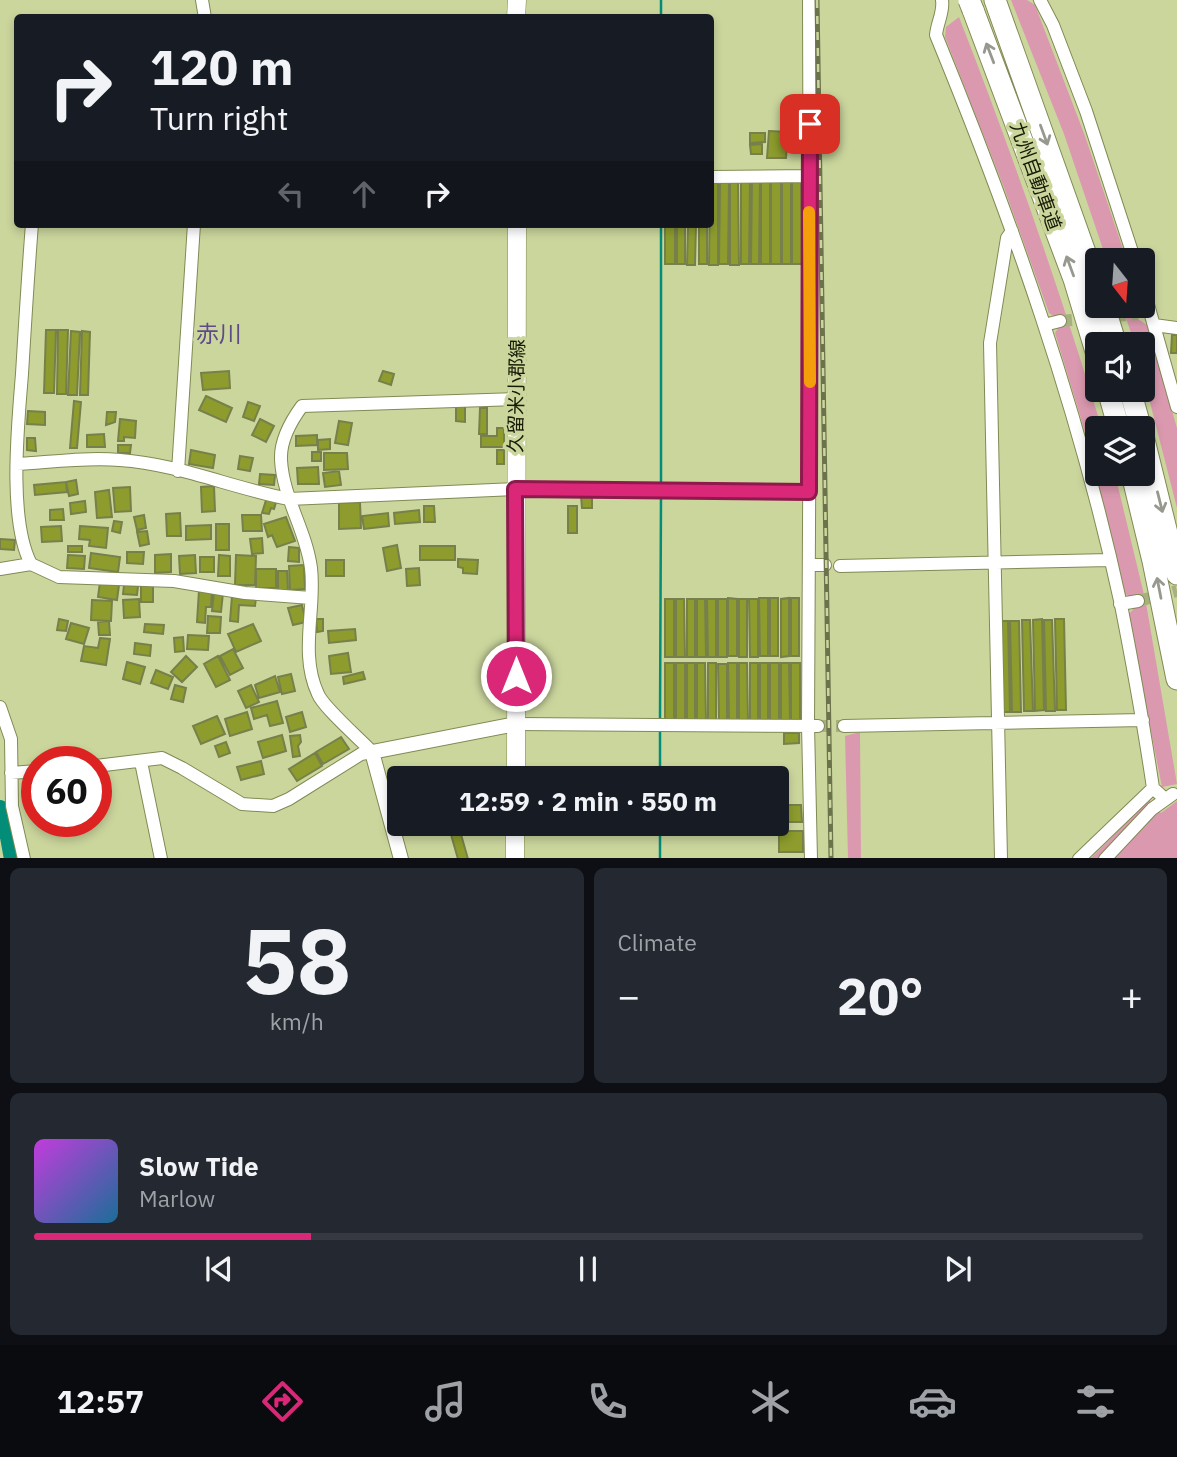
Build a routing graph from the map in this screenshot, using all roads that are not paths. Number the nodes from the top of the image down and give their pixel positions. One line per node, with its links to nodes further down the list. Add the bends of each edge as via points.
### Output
1 (809, 0): 5 (street)
2 (1040, 0): 11 (street, via 1086,111)
3 (982, 2): 4 (street, via 957,9); 12 (highway, 九州自動車道, one-way to 12); 18 (highway, 九州自動車道, one-way to 3)
4 (943, 4): 10 (street, via 936,35)
5 (810, 176): 6 (street); 26 (street)
6 (714, 177)
7 (32, 228): 21 (street)
8 (194, 228): 22 (street)
9 (517, 228): 19 (main road, 久留米小郡線)
10 (1012, 231): 16 (street); 30 (street, via 1007,238 990,343)
11 (1131, 248)
12 (1085, 256)
13 (1148, 318): 14 (street)
14 (1153, 320): 17 (street); 20 (street)
15 (1060, 321): 16 (street)
16 (1044, 325): 28 (street)
17 (1177, 328)
18 (1090, 332)
19 (516, 399): 25 (main road, 久留米小郡線); 27 (street, via 302,406 281,450)
20 (1177, 407)
21 (18, 464): 22 (street, via 102,459); 29 (street, via 18,514 24,552)
22 (178, 471): 27 (street)
23 (1155, 485): 35 (highway, one-way to 35)
24 (1135, 486): 39 (highway, one-way to 24)
25 (515, 489): 26 (street); 27 (street); 43 (main road, 久留米小郡線)
26 (809, 492): 31 (street)
27 (289, 499): 36 (street, via 307,549)
28 (1110, 560): 30 (street); 38 (street)
29 (31, 564): 34 (street); 36 (street, via 59,577 174,582)
30 (993, 564): 33 (street); 42 (street)
31 (809, 565): 32 (street); 44 (street)
32 (825, 565)
33 (840, 566)
34 (0, 569)
35 (1177, 574)
36 (311, 598): 46 (street, via 309,654 316,691)
37 (1138, 601): 38 (street)
38 (1120, 604): 41 (street)
39 (1177, 679)
40 (0, 707): 51 (street, via 11,739)
41 (1143, 720): 42 (street); 52 (street)
42 (999, 723): 45 (street); 59 (street)
43 (516, 724): 44 (street); 46 (street); 49 (main road, 久留米小郡線)
44 (813, 725): 58 (street)
45 (844, 726)
46 (372, 752): 47 (street, via 361,754 273,806 242,804 162,758); 56 (street)
47 (141, 762): 48 (street); 55 (street)
48 (112, 765)
49 (516, 766)
50 (21, 772): 51 (street)
51 (11, 773): 54 (street, via 12,806)
52 (1153, 788): 60 (street); 61 (street, via 1169,796)
53 (515, 836): 57 (main road)
54 (24, 858)
55 (161, 858)
56 (401, 858)
57 (514, 858)
58 (811, 858)
59 (1001, 858)
60 (1080, 858)
61 (1106, 858)

